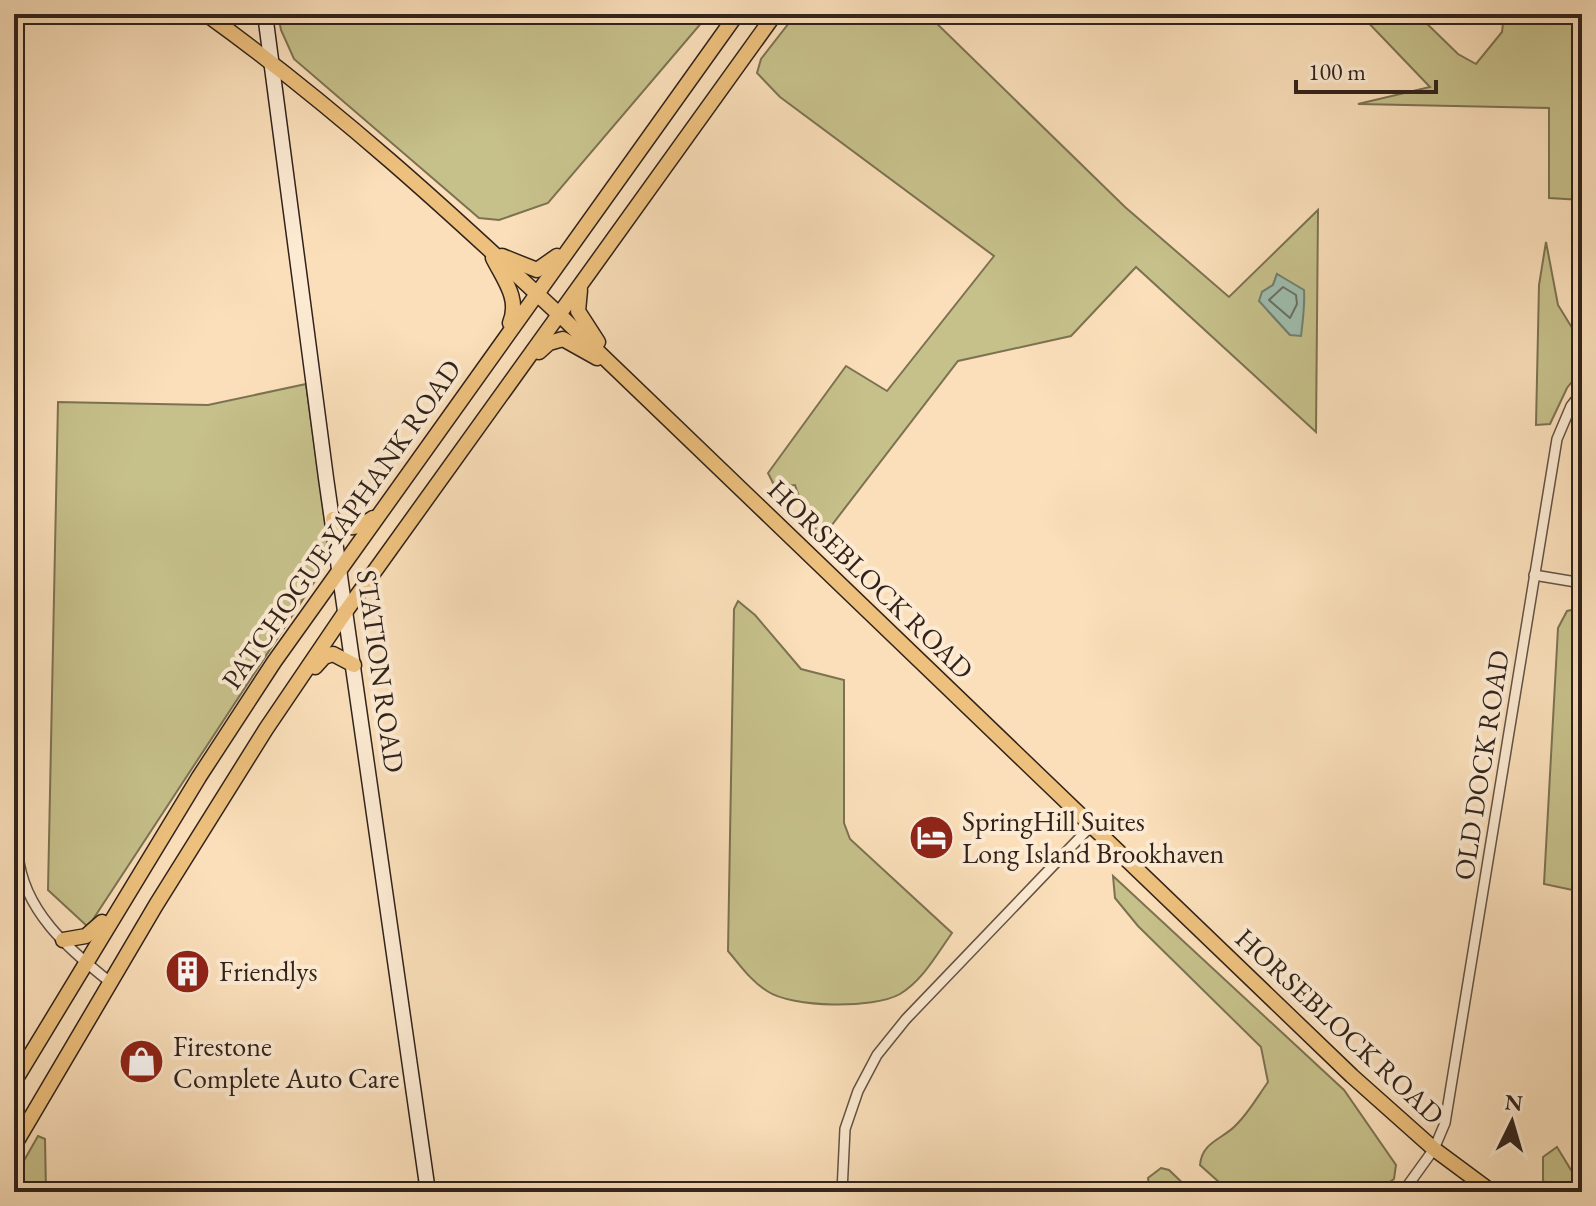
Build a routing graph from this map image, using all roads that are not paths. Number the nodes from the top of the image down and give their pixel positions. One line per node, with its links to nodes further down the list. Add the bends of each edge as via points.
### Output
1 (206, 14): 5 (main road, HORSEBLOCK ROAD)
2 (265, 14): 5 (main road, STATION ROAD)
3 (737, 14): 6 (main road, PATCHOGUE-YAPHANK ROAD)
4 (775, 14): 8 (main road, PATCHOGUE-YAPHANK ROAD)
5 (271, 62): 7 (main road, HORSEBLOCK ROAD); 16 (main road, STATION ROAD)
6 (580, 233): 7 (main road, via 541,269); 9 (main road, PATCHOGUE-YAPHANK ROAD)
7 (490, 249): 9 (main road, HORSEBLOCK ROAD); 11 (main road, via 515,303)
8 (582, 282): 10 (main road, PATCHOGUE-YAPHANK ROAD); 12 (main road, via 578,311)
9 (537, 294): 10 (main road, HORSEBLOCK ROAD); 11 (main road, PATCHOGUE-YAPHANK ROAD)
10 (559, 314): 12 (main road, HORSEBLOCK ROAD); 13 (main road, PATCHOGUE-YAPHANK ROAD)
11 (502, 342): 15 (main road, PATCHOGUE-YAPHANK ROAD)
12 (619, 372): 13 (main road, via 558,339); 24 (main road, HORSEBLOCK ROAD)
13 (514, 378): 20 (main road, PATCHOGUE-YAPHANK ROAD)
14 (1582, 392): 18 (street, OLD DOCK ROAD, via 1558,437)
15 (380, 513): 16 (main road, via 356,528); 17 (main road, PATCHOGUE-YAPHANK ROAD)
16 (333, 519): 17 (main road, STATION ROAD)
17 (340, 569): 20 (main road, STATION ROAD); 25 (main road, PATCHOGUE-YAPHANK ROAD, via 235,721)
18 (1534, 575): 19 (street); 31 (street, OLD DOCK ROAD, via 1445,1123)
19 (1582, 583)
20 (346, 611): 21 (main road, STATION ROAD); 22 (main road, PATCHOGUE-YAPHANK ROAD)
21 (354, 665): 22 (main road, via 339,654 328,655); 32 (main road, STATION ROAD)
22 (288, 697): 28 (main road, PATCHOGUE-YAPHANK ROAD)
23 (14, 779): 26 (street, via 21,875 33,902)
24 (1091, 826): 31 (main road, HORSEBLOCK ROAD); 33 (street, via 877,1055 845,1129)
25 (128, 891): 26 (main road, via 91,934); 27 (main road, PATCHOGUE-YAPHANK ROAD)
26 (63, 940): 27 (street)
27 (85, 962): 28 (street); 29 (main road, PATCHOGUE-YAPHANK ROAD)
28 (110, 982): 30 (main road, PATCHOGUE-YAPHANK ROAD)
29 (14, 1082)
30 (14, 1146)
31 (1434, 1149): 34 (street, OLD DOCK ROAD); 35 (main road, HORSEBLOCK ROAD)
32 (428, 1192)
33 (842, 1192)
34 (1403, 1192)
35 (1492, 1192)

